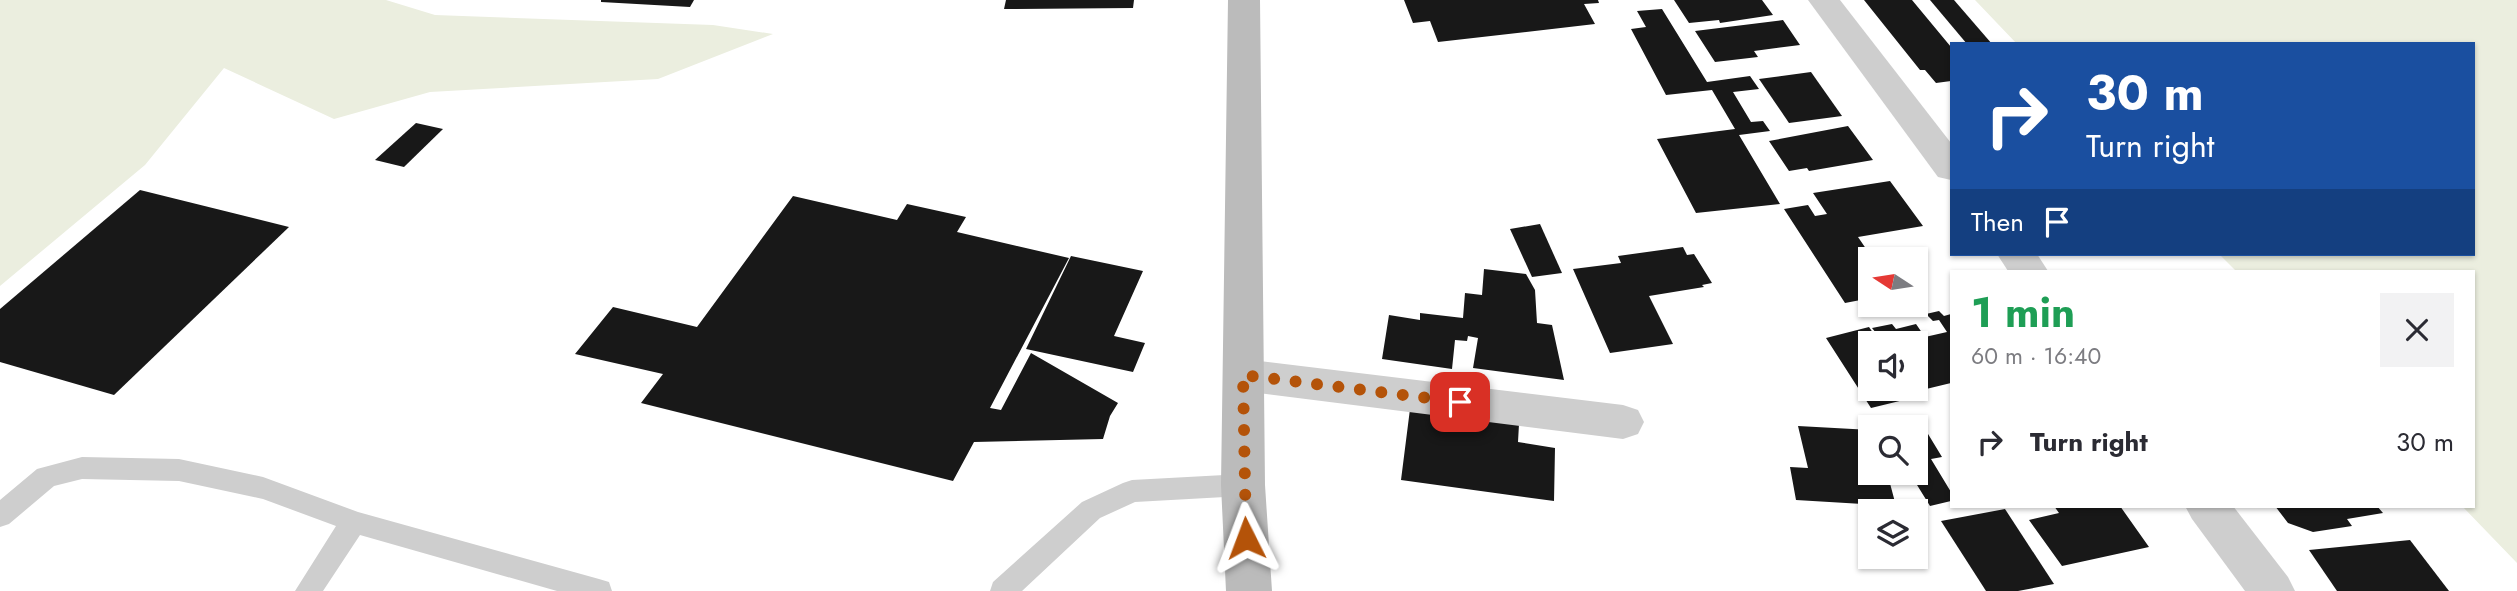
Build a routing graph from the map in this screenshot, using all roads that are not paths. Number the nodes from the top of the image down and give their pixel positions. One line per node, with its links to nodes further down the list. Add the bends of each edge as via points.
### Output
1 (1244, 0): 6 (main road)
2 (1824, 0): 3 (street)
3 (1950, 167)
4 (2018, 256): 5 (street)
5 (2028, 270)
6 (1243, 375): 7 (street); 8 (main road)
7 (1623, 422)
8 (1243, 485): 14 (lane, via 1132,491 1091,510); 15 (main road)
9 (2209, 508): 16 (street)
10 (0, 516): 11 (lane, via 46,478 93,468 179,470 263,488)
11 (354, 522): 12 (lane); 13 (lane)
12 (308, 591)
13 (599, 591)
14 (1003, 591)
15 (1249, 591)
16 (2272, 591)

